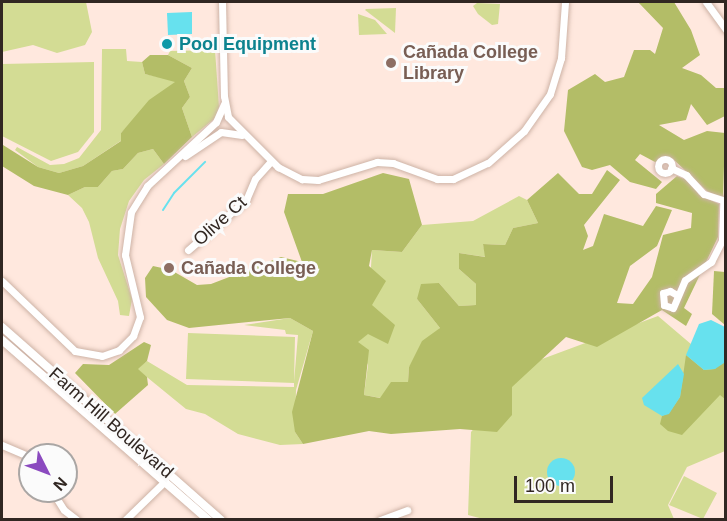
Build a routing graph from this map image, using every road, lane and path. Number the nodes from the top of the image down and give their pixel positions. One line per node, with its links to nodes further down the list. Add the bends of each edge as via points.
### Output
1 (222, 2): 5 (street)
2 (565, 2): 8 (street, via 561,58 543,106 514,141 470,174 437,179 377,162 310,180 286,172)
3 (706, 2): 4 (street)
4 (726, 30)
5 (224, 99): 6 (street, via 228,117); 7 (street, via 216,122)
6 (242, 135): 7 (street, via 220,132); 8 (street)
7 (180, 158): 12 (street, via 140,194 127,222 125,255 140,317 134,336 119,350 102,356 75,351)
8 (271, 161): 11 (street, Olive Ct, via 255,179 246,200)
9 (671, 168): 10 (street)
10 (724, 202): 13 (street, via 722,240 715,255 686,280)
11 (188, 250)
12 (2, 281)
13 (677, 295)
14 (3, 328): 24 (main road, Farm Hill Boulevard)
15 (2, 340): 18 (main road, Farm Hill Boulevard)
16 (2, 445): 17 (street)
17 (18, 452)
18 (165, 481): 22 (street); 23 (main road, Farm Hill Boulevard)
19 (60, 503): 21 (street)
20 (407, 510): 25 (street)
21 (77, 519)
22 (125, 519)
23 (208, 519)
24 (221, 519)
25 (380, 519)

